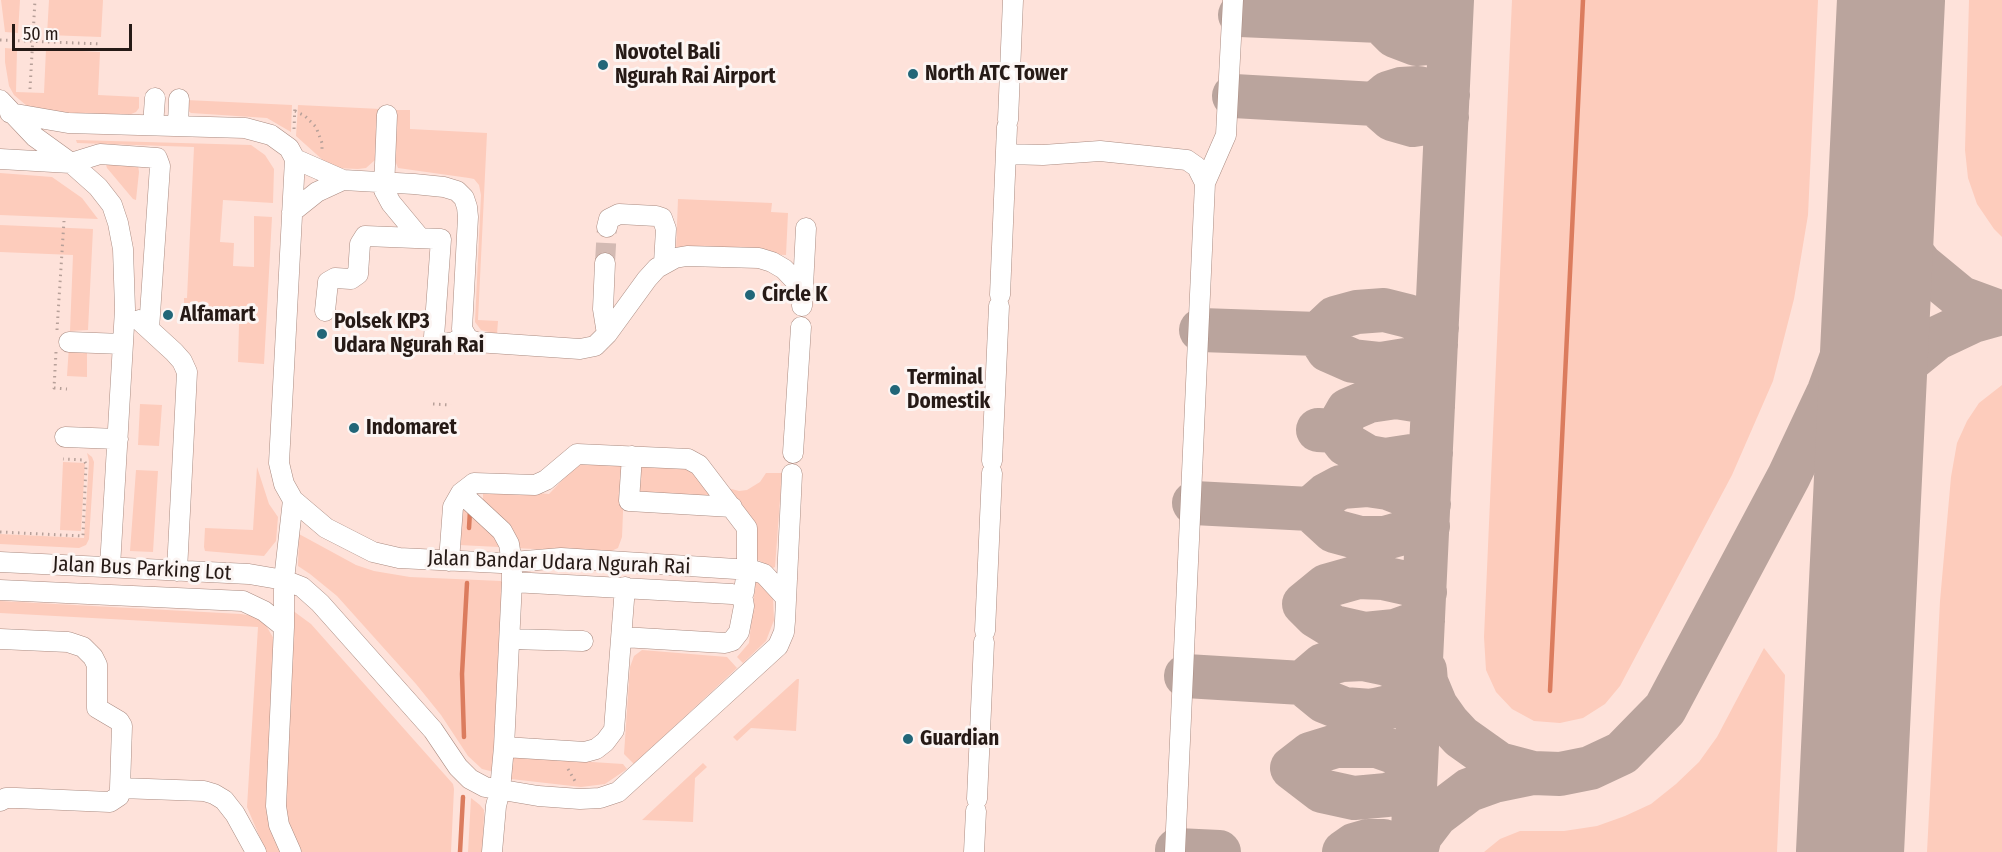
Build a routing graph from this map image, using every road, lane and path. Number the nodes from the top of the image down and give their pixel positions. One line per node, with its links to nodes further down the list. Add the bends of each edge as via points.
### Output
1 (35, 0): 5 (path)
2 (1013, 0): 17 (street)
3 (1233, 0): 23 (street, via 1226,135)
4 (0, 40): 5 (path)
5 (32, 41): 6 (path); 7 (path)
6 (101, 44)
7 (30, 89)
8 (155, 98): 14 (street)
9 (179, 99): 15 (street)
10 (296, 105): 12 (path)
11 (5, 106): 14 (street, via 68,123); 19 (street, via 35,136)
12 (295, 111): 16 (path); 20 (path, via 316,127 322,142)
13 (387, 115): 22 (street)
14 (153, 125): 15 (street)
15 (178, 125): 16 (street, via 259,130)
16 (292, 153): 20 (street); 24 (street)
17 (1006, 154): 23 (street, via 1100,152 1187,160 1197,167); 77 (street)
18 (0, 159): 19 (street)
19 (71, 162): 33 (street, via 98,187 118,223); 36 (street, via 100,154 154,157 160,162)
20 (321, 172): 21 (street)
21 (343, 180): 22 (street); 24 (street, via 317,192)
22 (383, 182): 28 (street, via 391,204); 30 (street, via 457,191 467,207)
23 (1205, 183): 78 (street)
24 (292, 212): 51 (street, via 278,444 281,474)
25 (64, 221): 39 (path)
26 (607, 227): 32 (street, via 609,219 619,214 662,218 666,229)
27 (806, 228): 32 (street, via 802,297 784,269 759,258 687,256)
28 (420, 238): 29 (street); 34 (street, via 365,236 360,243 358,274 351,279 335,278 328,282)
29 (441, 239): 30 (street); 38 (street, via 434,337 439,342 453,343)
30 (466, 241): 38 (street, via 462,318)
31 (605, 263): 37 (street, via 603,309)
32 (664, 263): 37 (street, via 647,279)
33 (125, 309): 36 (street); 40 (street)
34 (325, 311)
35 (801, 327): 46 (street)
36 (149, 329): 58 (street, via 182,361 188,379)
37 (607, 334): 38 (street, via 595,346 580,349 488,344)
38 (465, 335)
39 (61, 343): 40 (street); 41 (path, via 54,388)
40 (123, 344): 45 (street)
41 (67, 389)
42 (433, 404): 43 (path)
43 (451, 405)
44 (64, 436): 45 (street)
45 (118, 439): 56 (street)
46 (793, 453)
47 (632, 456): 50 (street, via 577,454 540,484 474,483); 52 (street, via 695,461); 52 (street, via 629,501)
48 (63, 459): 53 (path, via 84,460 86,464 82,536)
49 (792, 474): 64 (street)
50 (461, 493): 54 (street, via 453,507); 59 (street, via 502,531 509,544)
51 (293, 500): 54 (street, Jalan Bandar Udara Ngurah Rai, via 326,528 373,552); 60 (street)
52 (732, 507): 57 (street, via 747,528)
53 (0, 532)
54 (449, 561): 59 (street, Jalan Bandar Udara Ngurah Rai)
55 (0, 562): 56 (street, Jalan Bus Parking Lot)
56 (110, 567): 58 (street, Jalan Bus Parking Lot)
57 (747, 569): 59 (street, Jalan Bandar Udara Ngurah Rai, via 561,558); 63 (street); 64 (street, Jalan Bandar Udara Ngurah Rai, via 765,574)
58 (177, 571): 60 (street, Jalan Bus Parking Lot, via 249,574)
59 (512, 572): 61 (street); 68 (street)
60 (284, 580): 65 (street); 72 (street, via 302,587 320,603 433,730 470,779)
61 (625, 587): 63 (street); 66 (street)
62 (0, 590): 65 (street, via 243,601)
63 (741, 597): 66 (street, via 744,606 739,632 732,641)
64 (786, 598): 72 (street, via 784,632 778,646 618,792 580,799)
65 (284, 627): 75 (street, via 276,806 279,825)
66 (622, 637): 70 (street, via 614,730 605,742 585,752)
67 (0, 639): 71 (street, via 68,642 83,647 93,657 98,676 97,708 122,726)
68 (510, 639): 69 (street); 70 (street)
69 (584, 641)
70 (504, 747): 72 (street)
71 (120, 788): 73 (street, via 119,796 110,802 16,798); 74 (street, via 214,794 235,814)
72 (500, 790): 76 (street)
73 (0, 801)
74 (256, 852)
75 (291, 852)
76 (492, 852)
77 (974, 852)
78 (1175, 852)

